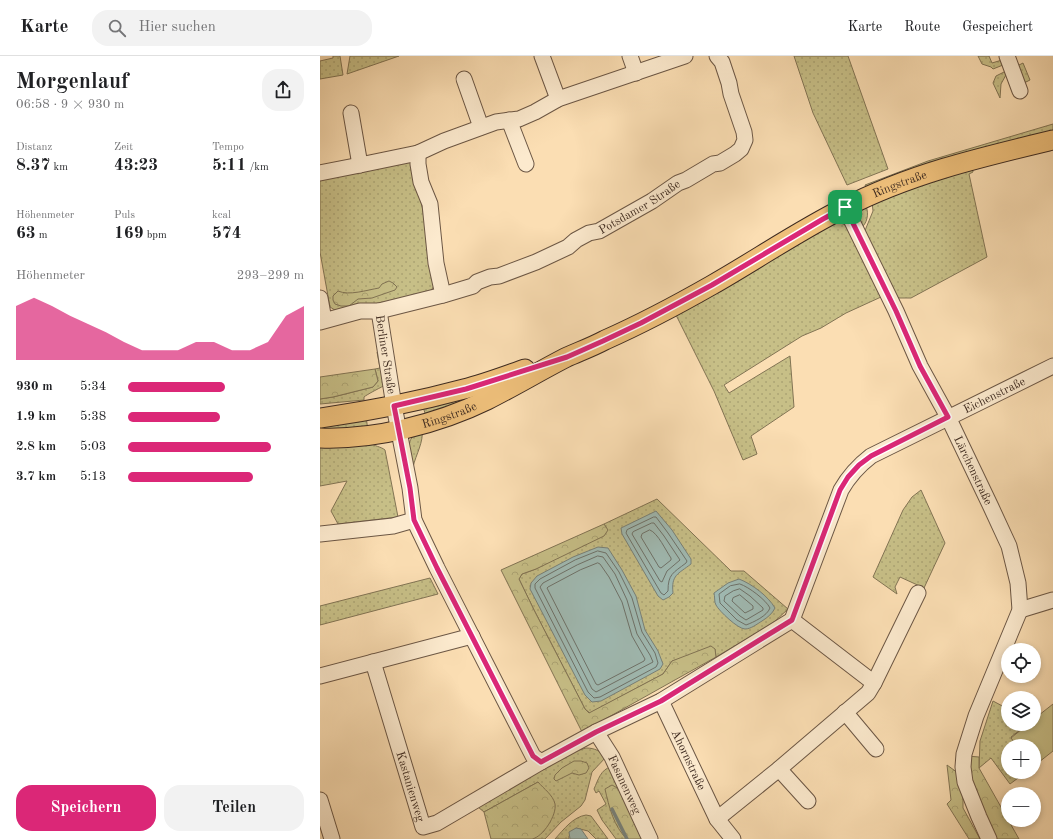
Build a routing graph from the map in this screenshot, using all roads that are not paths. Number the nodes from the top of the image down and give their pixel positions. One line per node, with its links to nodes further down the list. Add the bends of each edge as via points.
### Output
1 (542, 56): 9 (street)
2 (630, 56): 6 (street)
3 (685, 56): 6 (street)
4 (717, 56): 19 (street, Potsdamer Straße, via 722,62 744,132 745,140 741,149 720,163 713,164 678,183 599,231 576,240 568,247 536,262)
5 (1007, 56): 8 (street)
6 (636, 73): 9 (street)
7 (464, 79): 12 (street)
8 (1020, 91)
9 (558, 99): 11 (street, via 535,112)
10 (351, 113): 15 (street)
11 (509, 120): 12 (street); 16 (street)
12 (481, 127): 14 (street)
13 (1053, 140): 18 (main road, Ringstraße, via 939,169)
14 (418, 152): 15 (street); 19 (street, via 421,182 430,204 436,263)
15 (360, 164): 17 (street)
16 (526, 164)
17 (320, 173)
18 (845, 207): 23 (main road, Ringstraße, via 648,320); 26 (street, Lärchenstraße, via 920,366)
19 (443, 295): 21 (street, Potsdamer Straße)
20 (320, 298): 22 (street, Berliner Straße)
21 (379, 311): 22 (street, Berliner Straße, via 360,312); 25 (street, Berliner Straße)
22 (322, 321)
23 (567, 357): 25 (main road, Ringstraße, via 466,389); 28 (main road, Ringstraße, via 488,400 444,418)
24 (1053, 366): 26 (street, Eichenstraße)
25 (394, 406): 27 (main road, Ringstraße); 28 (street)
26 (948, 417): 34 (street, Lärchenstraße, via 1009,546 1018,583); 35 (street, Eichenstraße, via 871,456 848,477 840,490)
27 (320, 418)
28 (399, 430): 29 (main road, Ringstraße, via 360,436); 30 (street)
29 (320, 438)
30 (414, 520): 31 (street, via 393,526); 36 (street)
31 (320, 534)
32 (918, 594): 39 (street)
33 (1053, 600): 34 (street)
34 (1020, 610): 53 (street, via 976,716 964,754 965,782)
35 (792, 620): 39 (street); 40 (street)
36 (472, 636): 37 (street); 44 (street, via 533,756)
37 (373, 662): 38 (street); 49 (street, Kastanienweg)
38 (320, 676)
39 (874, 683): 41 (street, via 868,693)
40 (661, 701): 42 (street); 48 (street, Ahornstraße)
41 (845, 712): 43 (street); 45 (street)
42 (596, 732): 44 (street); 51 (street, Fasanenweg, via 612,757)
43 (876, 749)
44 (541, 762): 49 (street, Kastanienweg)
45 (779, 769): 47 (street); 48 (street)
46 (320, 800): 50 (street)
47 (808, 802)
48 (717, 819): 52 (street, Ahornstraße)
49 (424, 833)
50 (332, 839)
51 (650, 839)
52 (733, 839)
53 (990, 839)

